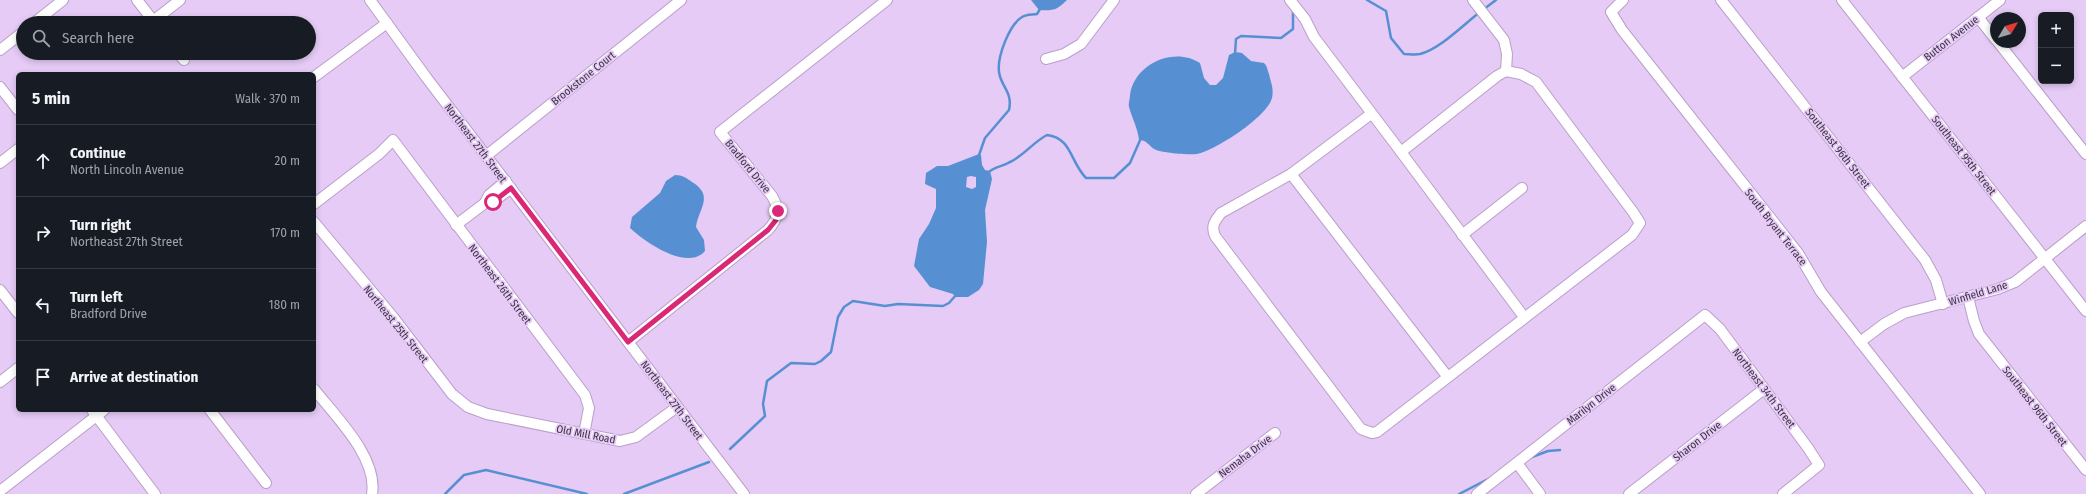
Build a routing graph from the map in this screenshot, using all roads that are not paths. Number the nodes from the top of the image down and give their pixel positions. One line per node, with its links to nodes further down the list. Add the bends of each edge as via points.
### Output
1 (63, 0): 14 (street)
2 (138, 0): 15 (street)
3 (180, 0): 16 (street)
4 (370, 0): 18 (street, Northeast 27th Street)
5 (681, 0): 33 (street, Brookstone Court)
6 (887, 0): 51 (street, Bradford Drive, via 720,132 772,196 778,216 768,230)
7 (1114, 0): 23 (street, via 1081,44 1064,54)
8 (1290, 0): 29 (street)
9 (1473, 0): 24 (street, via 1504,40 1507,54)
10 (1623, 0): 52 (street, South Bryant Terrace, via 1611,12 1622,30 1798,253 1821,292)
11 (1721, 0): 46 (street, Southeast 96th Street, via 1925,260 1936,280)
12 (1842, 0): 26 (street, Southeast 95th Street)
13 (2000, 0): 17 (street, Button Avenue)
14 (43, 16)
15 (150, 16)
16 (161, 16)
17 (1978, 17): 19 (street); 26 (street, Button Avenue)
18 (387, 23): 25 (street); 33 (street, Northeast 27th Street)
19 (1990, 32)
20 (16, 37): 22 (street)
21 (2003, 48): 32 (street)
22 (0, 50)
23 (1046, 59)
24 (1506, 71): 30 (street); 50 (street, via 1521,74 1536,82 1640,223 1632,235)
25 (316, 76)
26 (1902, 77): 43 (street, Southeast 95th Street)
27 (0, 87): 28 (street)
28 (16, 107)
29 (1371, 114): 30 (street); 35 (street)
30 (1401, 152): 42 (street)
31 (16, 154): 34 (street)
32 (2086, 154)
33 (486, 156): 36 (street, Northeast 27th Street)
34 (0, 163)
35 (1291, 174): 54 (street); 54 (street, via 1220,213 1212,230 1361,428 1372,434 1377,432)
36 (508, 185): 40 (street, via 489,195 485,203); 51 (street, Northeast 27th Street)
37 (1522, 188): 42 (street)
38 (316, 202): 40 (street, Northeast 26th Street, via 379,154 393,140)
39 (316, 224): 61 (street, Northeast 25th Street, via 393,317 452,394 468,406)
40 (456, 225): 63 (street, Northeast 26th Street, via 585,396 589,408)
41 (2086, 226): 43 (street, Winfield Lane)
42 (1462, 235): 50 (street)
43 (2045, 259): 45 (street, Winfield Lane, via 2015,282); 48 (street, Southeast 95th Street)
44 (0, 290): 47 (street)
45 (1968, 297): 46 (street, Winfield Lane); 65 (street, Southeast 96th Street, via 1979,334)
46 (1943, 304): 52 (street, Winfield Lane, via 1899,316)
47 (16, 310)
48 (2086, 311)
49 (1705, 315): 56 (street, Northeast 34th Street, via 1720,329); 64 (street, Marilyn Drive)
50 (1524, 317): 54 (street)
51 (628, 342): 58 (street, Northeast 27th Street)
52 (1860, 342): 76 (street, South Bryant Terrace)
53 (16, 370): 55 (street)
54 (1447, 376)
55 (0, 382)
56 (1764, 389): 74 (street, Sharon Drive); 75 (street, Northeast 34th Street, via 1818,465)
57 (316, 391): 69 (street, via 366,459 373,481)
58 (677, 407): 63 (street, Old Mill Road, via 630,440 620,441); 70 (street, Northeast 27th Street)
59 (98, 412): 67 (street); 68 (street)
60 (212, 412): 66 (street)
61 (487, 414): 63 (street, Old Mill Road)
62 (1275, 433): 71 (street, Nemaha Drive)
63 (584, 434)
64 (1517, 463): 72 (street, Marilyn Drive); 73 (street)
65 (2086, 470)
66 (266, 483)
67 (0, 491)
68 (155, 494)
69 (372, 494)
70 (744, 494)
71 (1196, 494)
72 (1477, 494)
73 (1540, 494)
74 (1629, 494)
75 (1783, 494)
76 (1980, 494)

